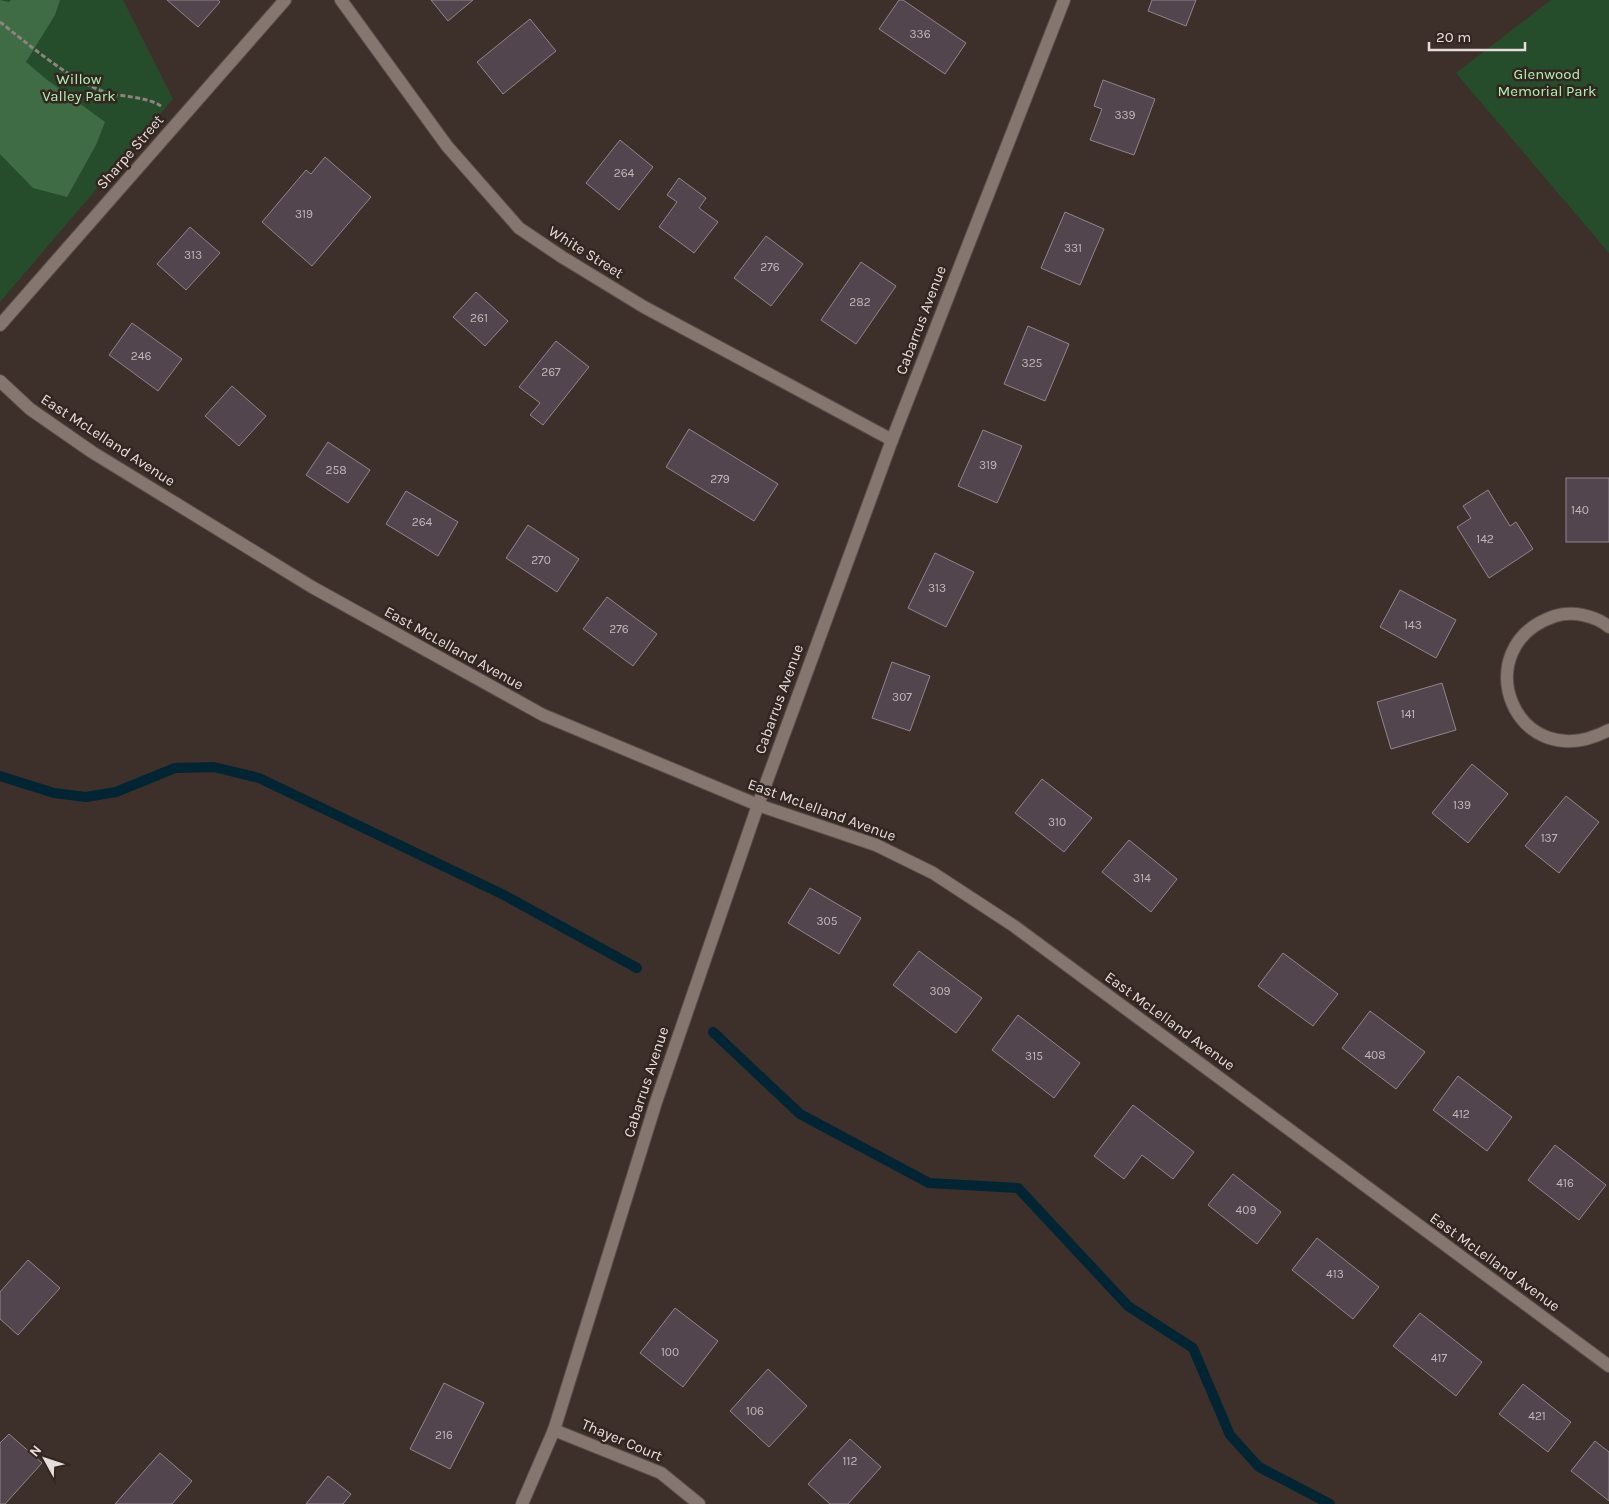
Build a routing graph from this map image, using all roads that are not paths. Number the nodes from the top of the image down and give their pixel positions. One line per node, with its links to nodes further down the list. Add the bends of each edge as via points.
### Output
1 (285, 0): 4 (street, Sharpe Street)
2 (341, 0): 6 (street, White Street, via 447,146 518,228 644,307)
3 (1064, 0): 6 (street, Cabarrus Avenue)
4 (0, 325)
5 (0, 381): 9 (street, East McLelland Avenue, via 30,409 92,452 355,611 542,716)
6 (892, 440): 9 (street, Cabarrus Avenue)
7 (1609, 627): 8 (street, via 1582,614 1561,614 1541,621 1524,634 1512,651 1507,672 1508,693 1516,713 1530,728 1549,739 1570,743 1591,740)
8 (1609, 730)
9 (758, 805): 10 (street, East McLelland Avenue, via 876,845 933,873 1006,921); 11 (street, Cabarrus Avenue, via 656,1102)
10 (1609, 1366)
11 (554, 1430): 12 (street, Cabarrus Avenue); 13 (street, Thayer Court, via 661,1473)
12 (522, 1504)
13 (698, 1504)

